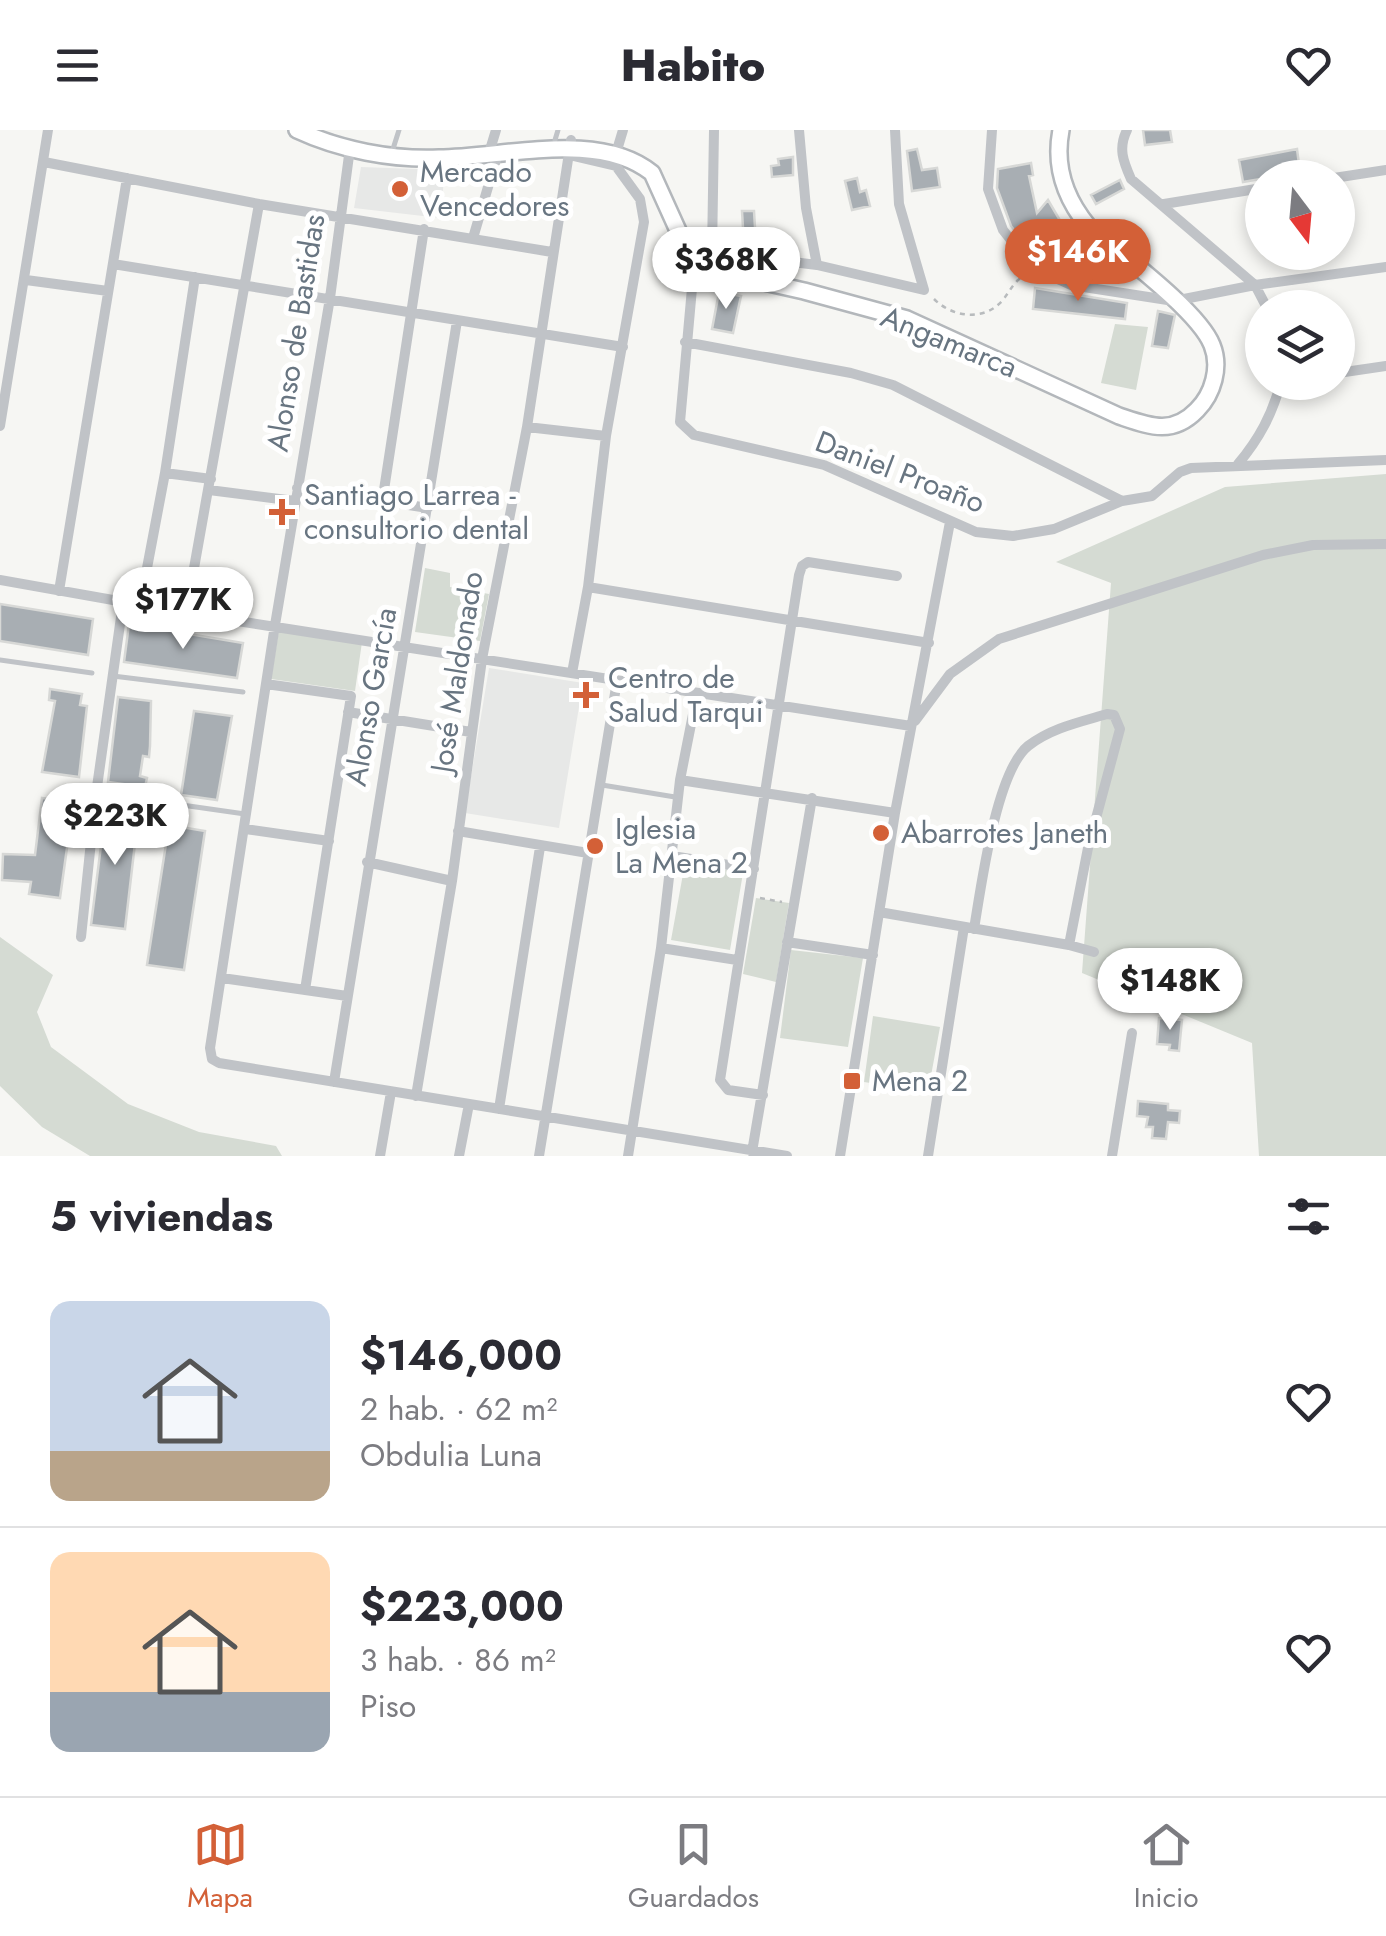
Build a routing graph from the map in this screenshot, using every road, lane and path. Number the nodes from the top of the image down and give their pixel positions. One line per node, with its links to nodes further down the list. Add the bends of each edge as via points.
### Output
1 (48, 130): 18 (street)
2 (297, 130): 12 (street)
3 (399, 130): 17 (lane)
4 (496, 130): 16 (street)
5 (623, 130): 15 (street)
6 (714, 130): 29 (street)
7 (800, 130): 31 (street)
8 (896, 130): 39 (street, via 900,204)
9 (992, 130): 34 (street, via 988,189 1003,230)
10 (1062, 130): 43 (street, Angamarca, via 1061,172 1077,214)
11 (1127, 130): 24 (street, via 1122,158 1131,179)
12 (318, 134): 14 (street)
13 (563, 141): 15 (street); 16 (street); 28 (street, José Maldonado); 48 (street, via 616,166 640,199 644,222)
14 (350, 148): 17 (street); 25 (street, Alonso de Bastidas)
15 (617, 150): 32 (street, via 652,173)
16 (494, 152): 17 (street); 27 (street)
17 (391, 155)
18 (44, 162): 21 (street); 36 (street)
19 (1386, 170): 20 (street)
20 (1355, 175)
21 (126, 178): 23 (street); 30 (street)
22 (1245, 191): 24 (street)
23 (259, 204): 25 (street); 37 (street)
24 (1164, 204): 38 (street)
25 (340, 216): 26 (street); 42 (street, Alonso de Bastidas)
26 (424, 230): 27 (street); 44 (street)
27 (473, 238): 28 (street)
28 (552, 252): 46 (street, José Maldonado)
29 (712, 252): 31 (street); 32 (street)
30 (114, 264): 35 (street); 41 (street)
31 (817, 265): 39 (street)
32 (694, 266): 43 (street, Angamarca, via 907,319 1118,416 1160,428 1194,413 1216,374 1210,340); 47 (street)
33 (1386, 267): 38 (street)
34 (1033, 268): 39 (path, via 1001,302 969,316 945,310); 43 (street, via 1070,286)
35 (195, 277): 37 (street); 57 (street)
36 (26, 280): 41 (street); 52 (street)
37 (246, 285): 42 (street); 58 (street)
38 (1255, 285): 40 (street); 43 (street)
39 (924, 290)
40 (1258, 290)
41 (108, 291): 69 (street)
42 (330, 298): 44 (street); 59 (street, Alonso de Bastidas)
43 (1174, 301)
44 (412, 312): 45 (street); 62 (street)
45 (457, 321): 46 (street); 63 (street, Alonso García)
46 (542, 334): 48 (street); 53 (street, José Maldonado)
47 (685, 342): 61 (street, via 893,385); 64 (street, Daniel Proaño, via 680,422 694,435 824,465)
48 (623, 347): 54 (street)
49 (1386, 366): 50 (street)
50 (1355, 371)
51 (1276, 400): 56 (street, via 1258,440)
52 (0, 421)
53 (527, 427): 54 (street); 77 (street, José Maldonado)
54 (606, 436): 68 (street)
55 (1386, 460): 56 (street, Daniel Proaño)
56 (1238, 464): 61 (street, Daniel Proaño, via 1191,468 1152,496)
57 (166, 473): 58 (street); 71 (street)
58 (210, 484): 60 (street); 72 (street)
59 (297, 488): 60 (street, Alonso de Bastidas); 62 (street)
60 (295, 501): 74 (street, Alonso de Bastidas)
61 (1122, 501): 64 (street, Daniel Proaño, via 1054,529 1013,536)
62 (382, 503): 63 (street)
63 (428, 508): 76 (street, Alonso García)
64 (950, 522): 75 (street)
65 (1386, 544): 89 (street, via 1313,545 1263,556 1000,639 950,674)
66 (896, 576): 73 (street, via 804,563)
67 (0, 580): 69 (street)
68 (588, 587): 73 (street); 80 (street)
69 (59, 590): 70 (street)
70 (123, 603): 71 (street); 81 (street)
71 (140, 605): 72 (street)
72 (186, 613): 74 (street)
73 (790, 620): 75 (street); 86 (street)
74 (275, 625): 76 (street); 83 (street, Alonso de Bastidas)
75 (929, 643): 89 (street)
76 (406, 647): 77 (street); 88 (street, Alonso García)
77 (482, 659): 80 (street); 90 (street, José Maldonado)
78 (0, 660): 79 (lane)
79 (92, 673)
80 (572, 673): 82 (street)
81 (112, 676): 84 (lane); 112 (street)
82 (617, 681): 85 (street); 92 (street)
83 (266, 684): 87 (street, via 351,696); 98 (street, Alonso de Bastidas)
84 (244, 692)
85 (698, 694): 86 (street); 91 (street)
86 (779, 707): 89 (street); 93 (street)
87 (348, 712): 88 (street); 101 (street)
88 (393, 721): 90 (street); 105 (street, Alonso García)
89 (911, 726): 97 (street)
90 (472, 732): 100 (street, José Maldonado)
91 (680, 780): 93 (street); 95 (street)
92 (599, 785): 95 (lane); 103 (street)
93 (767, 791): 96 (street); 106 (street)
94 (119, 796): 98 (lane)
95 (678, 797): 104 (street)
96 (812, 798): 97 (street); 109 (street)
97 (895, 812): 110 (street)
98 (248, 815): 99 (street, Alonso de Bastidas)
99 (246, 829): 101 (street); 119 (street, Alonso de Bastidas)
100 (458, 831): 102 (street); 107 (street, José Maldonado)
101 (329, 841): 120 (street)
102 (540, 846): 103 (street); 128 (street)
103 (588, 853): 129 (street)
104 (672, 856): 106 (street); 115 (street)
105 (368, 862): 107 (street); 121 (street, Alonso García)
106 (754, 869): 108 (street)
107 (452, 881): 126 (street, José Maldonado)
108 (749, 896): 109 (path); 118 (street)
109 (794, 904): 113 (street)
110 (880, 912): 111 (street); 117 (street)
111 (969, 928): 114 (street); 114 (street, via 1010,770 1026,747 1055,729 1114,714 1120,730); 138 (street)
112 (81, 936)
113 (787, 942): 117 (street); 125 (street)
114 (1070, 945): 116 (street)
115 (661, 948): 118 (street); 130 (street)
116 (1094, 952)
117 (872, 955): 137 (street)
118 (737, 960): 125 (street, via 720,1080 728,1090)
119 (222, 978): 120 (street); 123 (street, Alonso de Bastidas, via 212,1059)
120 (305, 990): 121 (street)
121 (348, 996): 123 (street, Alonso García)
122 (1132, 1032): 139 (street)
123 (334, 1082): 124 (street)
124 (391, 1092): 126 (street); 132 (street)
125 (763, 1094): 131 (street)
126 (416, 1096): 127 (street)
127 (468, 1104): 128 (street); 133 (street)
128 (499, 1109): 129 (street)
129 (546, 1117): 130 (street); 134 (street)
130 (632, 1131): 131 (street); 135 (street)
131 (752, 1153): 136 (street)
132 (380, 1156)
133 (459, 1156)
134 (540, 1156)
135 (628, 1156)
136 (787, 1156)
137 (840, 1156)
138 (928, 1156)
139 (1112, 1156)

